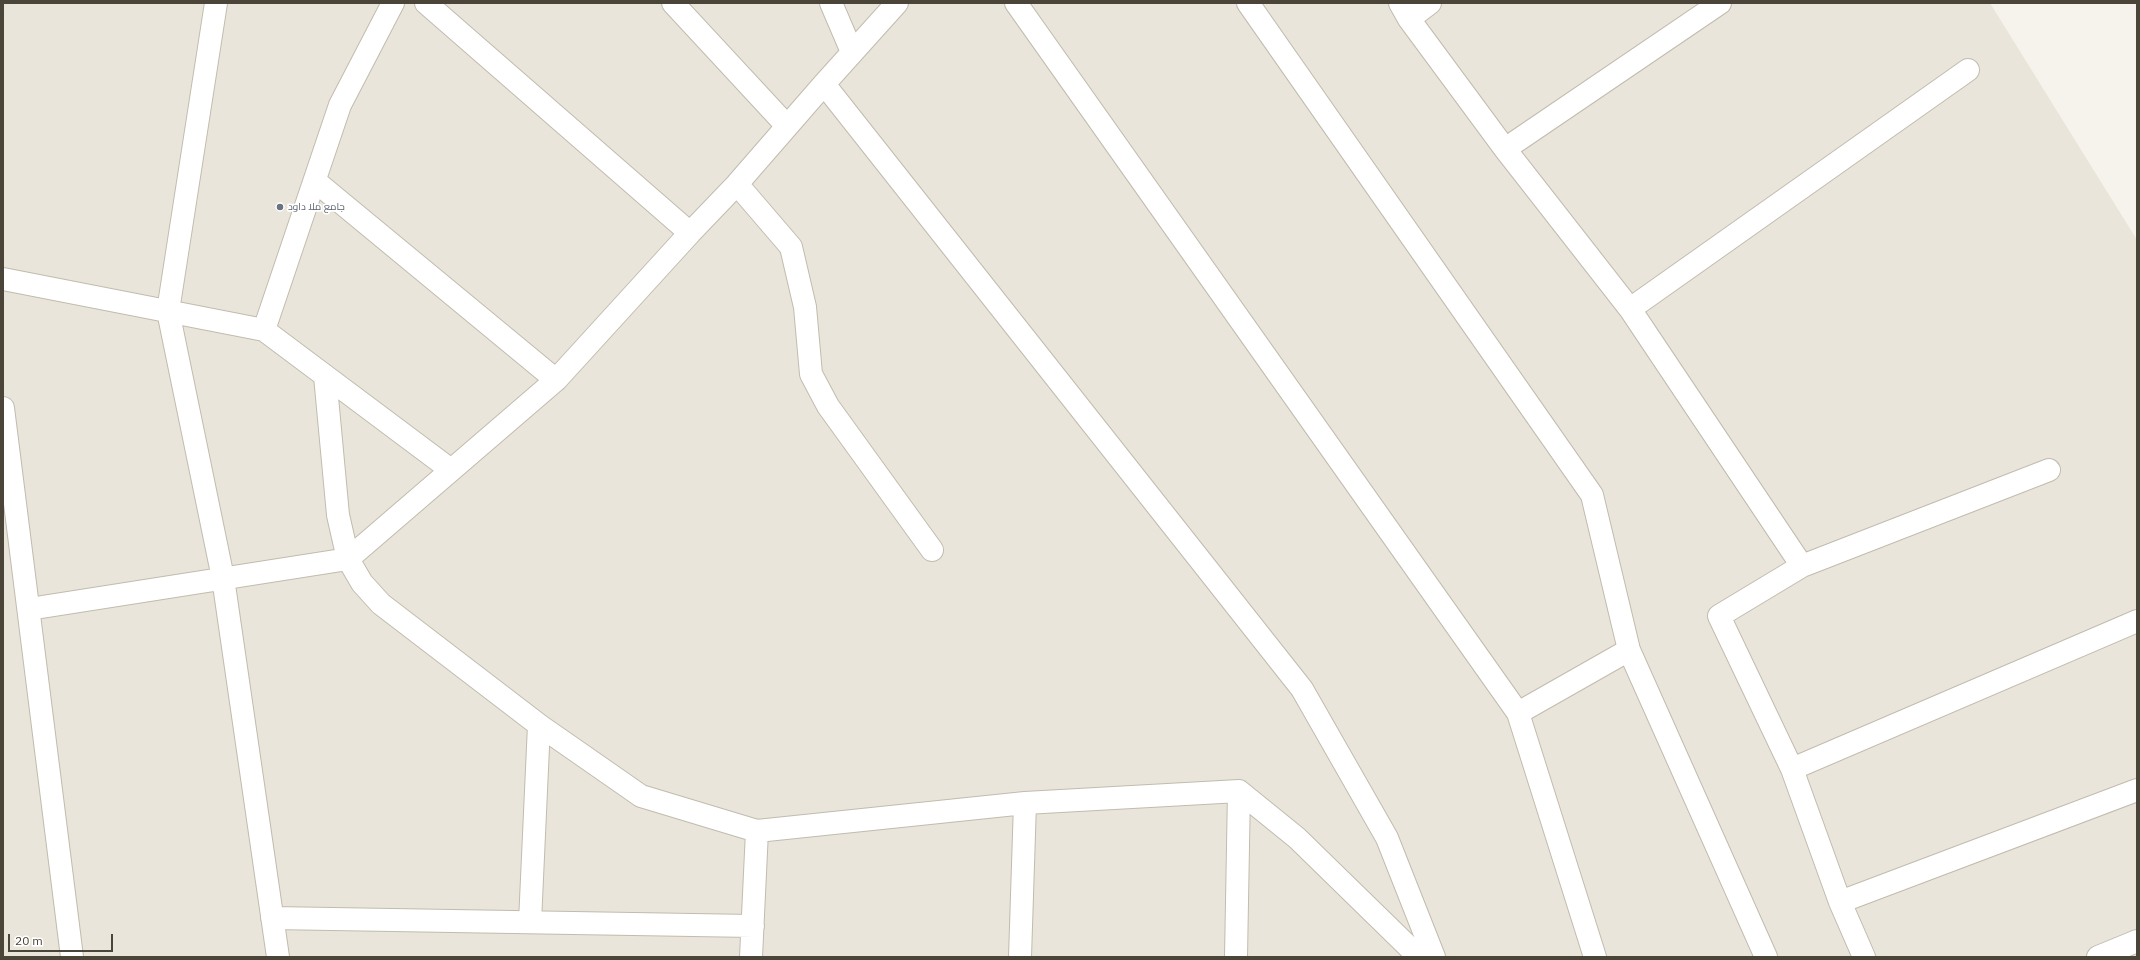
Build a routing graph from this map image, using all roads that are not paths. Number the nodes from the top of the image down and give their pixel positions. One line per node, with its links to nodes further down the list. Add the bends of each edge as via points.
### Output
1 (216, 3): 22 (street)
2 (393, 3): 17 (street, via 340,105)
3 (426, 3): 19 (street)
4 (673, 3): 15 (street)
5 (831, 3): 12 (street)
6 (897, 3): 12 (street)
7 (1016, 3): 36 (street)
8 (1248, 3): 35 (street, via 1592,495)
9 (1430, 3): 11 (street)
10 (1720, 3): 16 (street)
11 (1404, 11): 16 (street)
12 (852, 52): 14 (street)
13 (1968, 70): 21 (street)
14 (824, 84): 15 (street); 54 (street, via 1302,690 1387,838)
15 (787, 126): 18 (street)
16 (1505, 148): 21 (street)
17 (315, 181): 23 (street); 25 (street)
18 (738, 184): 19 (street); 29 (street, via 791,247 804,307 811,374 828,406)
19 (690, 233): 25 (street)
20 (3, 279): 22 (street)
21 (1630, 309): 31 (street)
22 (168, 311): 23 (street); 32 (street)
23 (264, 330): 24 (street)
24 (325, 376): 27 (street); 30 (street, via 338,515)
25 (556, 380): 27 (street)
26 (3, 408): 33 (street)
27 (451, 470): 30 (street)
28 (2049, 470): 31 (street)
29 (932, 550)
30 (348, 558): 32 (street); 37 (street, via 362,583 381,604)
31 (1802, 566): 38 (street, via 1719,616)
32 (223, 578): 33 (street); 44 (street)
33 (29, 608): 48 (street)
34 (2137, 621): 38 (street)
35 (1629, 650): 36 (street); 56 (street)
36 (1518, 713): 55 (street)
37 (539, 725): 42 (street, via 641,796); 45 (street)
38 (1792, 769): 43 (street)
39 (1239, 790): 41 (street); 52 (street); 53 (street, via 1297,838)
40 (2137, 790): 43 (street)
41 (1025, 803): 42 (street); 51 (street)
42 (757, 831): 46 (street)
43 (1840, 902): 57 (street)
44 (272, 918): 45 (street); 49 (street)
45 (530, 922): 46 (street)
46 (753, 926): 50 (street)
47 (2137, 941): 58 (street)
48 (72, 957)
49 (278, 957)
50 (751, 957)
51 (1020, 957)
52 (1236, 957)
53 (1419, 957)
54 (1434, 957)
55 (1595, 957)
56 (1766, 957)
57 (1864, 957)
58 (2098, 957)

